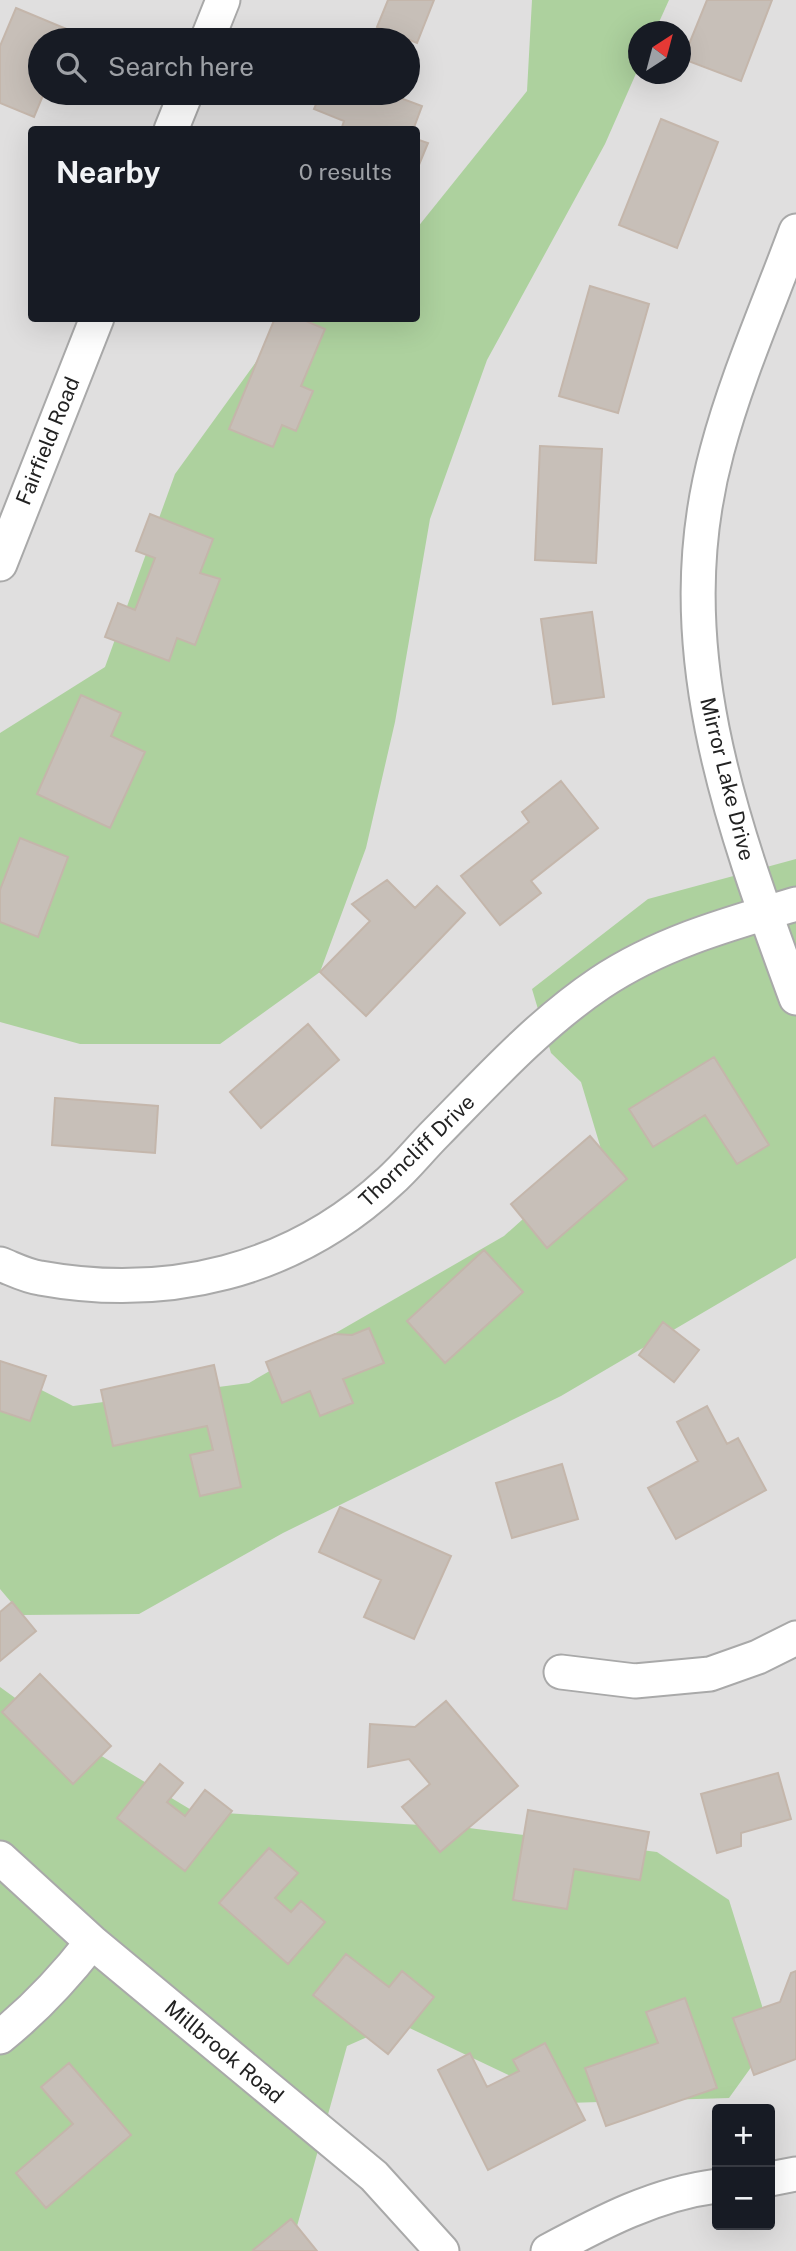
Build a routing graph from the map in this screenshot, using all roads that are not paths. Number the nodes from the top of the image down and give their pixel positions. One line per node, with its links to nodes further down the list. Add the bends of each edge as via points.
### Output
1 (223, 0): 2 (street)
2 (212, 28)
3 (181, 105): 4 (street)
4 (173, 126)
5 (796, 231): 8 (street, Mirror Lake Drive, via 717,452 703,517 698,584 699,650 708,717 735,825)
6 (95, 322): 7 (street, Fairfield Road)
7 (0, 564)
8 (780, 909): 9 (street, Mirror Lake Drive); 10 (street, Thorncliff Drive, via 700,933 638,960 600,983 547,1023 355,1211 257,1263 182,1283 126,1287 38,1278)
9 (796, 998)
10 (0, 1264)
11 (796, 1638): 12 (street, via 710,1674 635,1681)
12 (561, 1672)
13 (0, 1858): 14 (street, Millbrook Road)
14 (92, 1942): 15 (street, via 66,1976); 19 (street, Millbrook Road, via 374,2176)
15 (0, 2038)
16 (796, 2174): 17 (street)
17 (775, 2178)
18 (712, 2187): 20 (street, via 656,2199)
19 (442, 2251)
20 (548, 2251)

